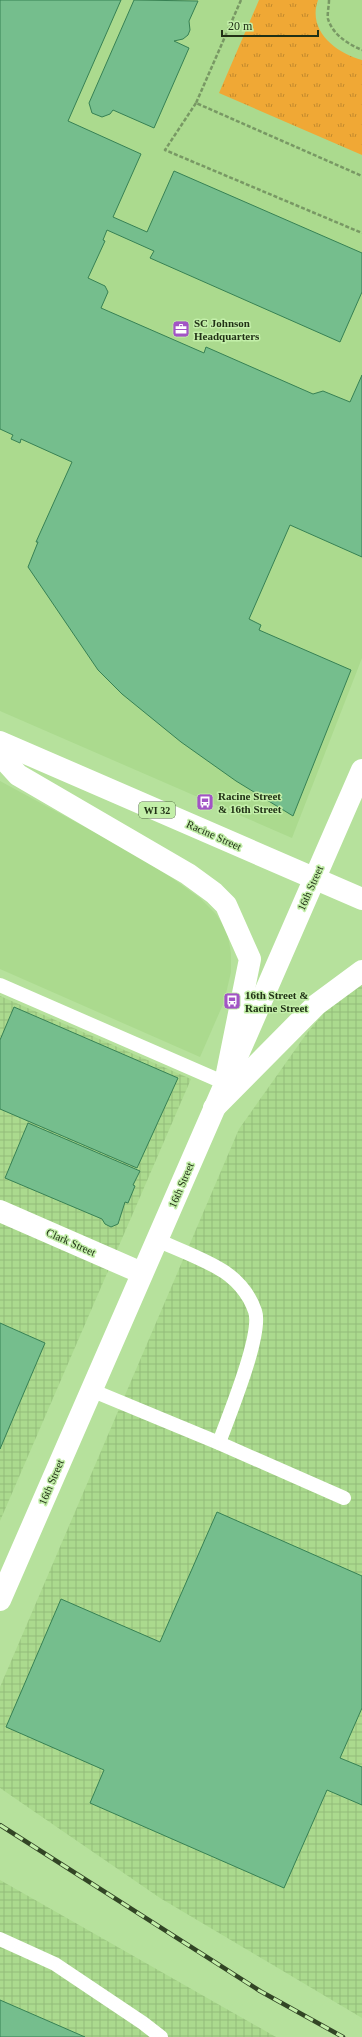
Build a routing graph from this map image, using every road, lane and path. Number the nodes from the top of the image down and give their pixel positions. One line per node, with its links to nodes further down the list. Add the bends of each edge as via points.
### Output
1 (241, 0): 4 (path)
2 (329, 0): 3 (path, via 328,18 336,33 348,44)
3 (362, 50)
4 (196, 104): 5 (path); 6 (path, via 165,150)
5 (362, 176)
6 (362, 233)
7 (0, 742): 10 (street, Racine Street / WI 32)
8 (0, 755): 14 (street, via 18,775 188,874 226,905 250,958)
9 (362, 770): 10 (street, 16th Street)
10 (314, 879): 11 (street, Racine Street / WI 32); 14 (street, 16th Street)
11 (362, 899)
12 (362, 971): 15 (street, via 316,1005)
13 (0, 985): 14 (lane)
14 (225, 1082): 15 (street, 16th Street)
15 (214, 1108): 17 (street, 16th Street)
16 (0, 1211): 18 (street, Clark Street)
17 (157, 1240): 18 (street, 16th Street); 20 (lane, via 219,1268 244,1289 255,1312 256,1325 246,1368)
18 (142, 1273): 19 (street, 16th Street)
19 (91, 1390): 20 (lane); 22 (street, 16th Street)
20 (219, 1443): 21 (lane)
21 (344, 1498)
22 (0, 1600)
23 (0, 1940): 24 (lane, via 55,1964)
24 (161, 2037)

